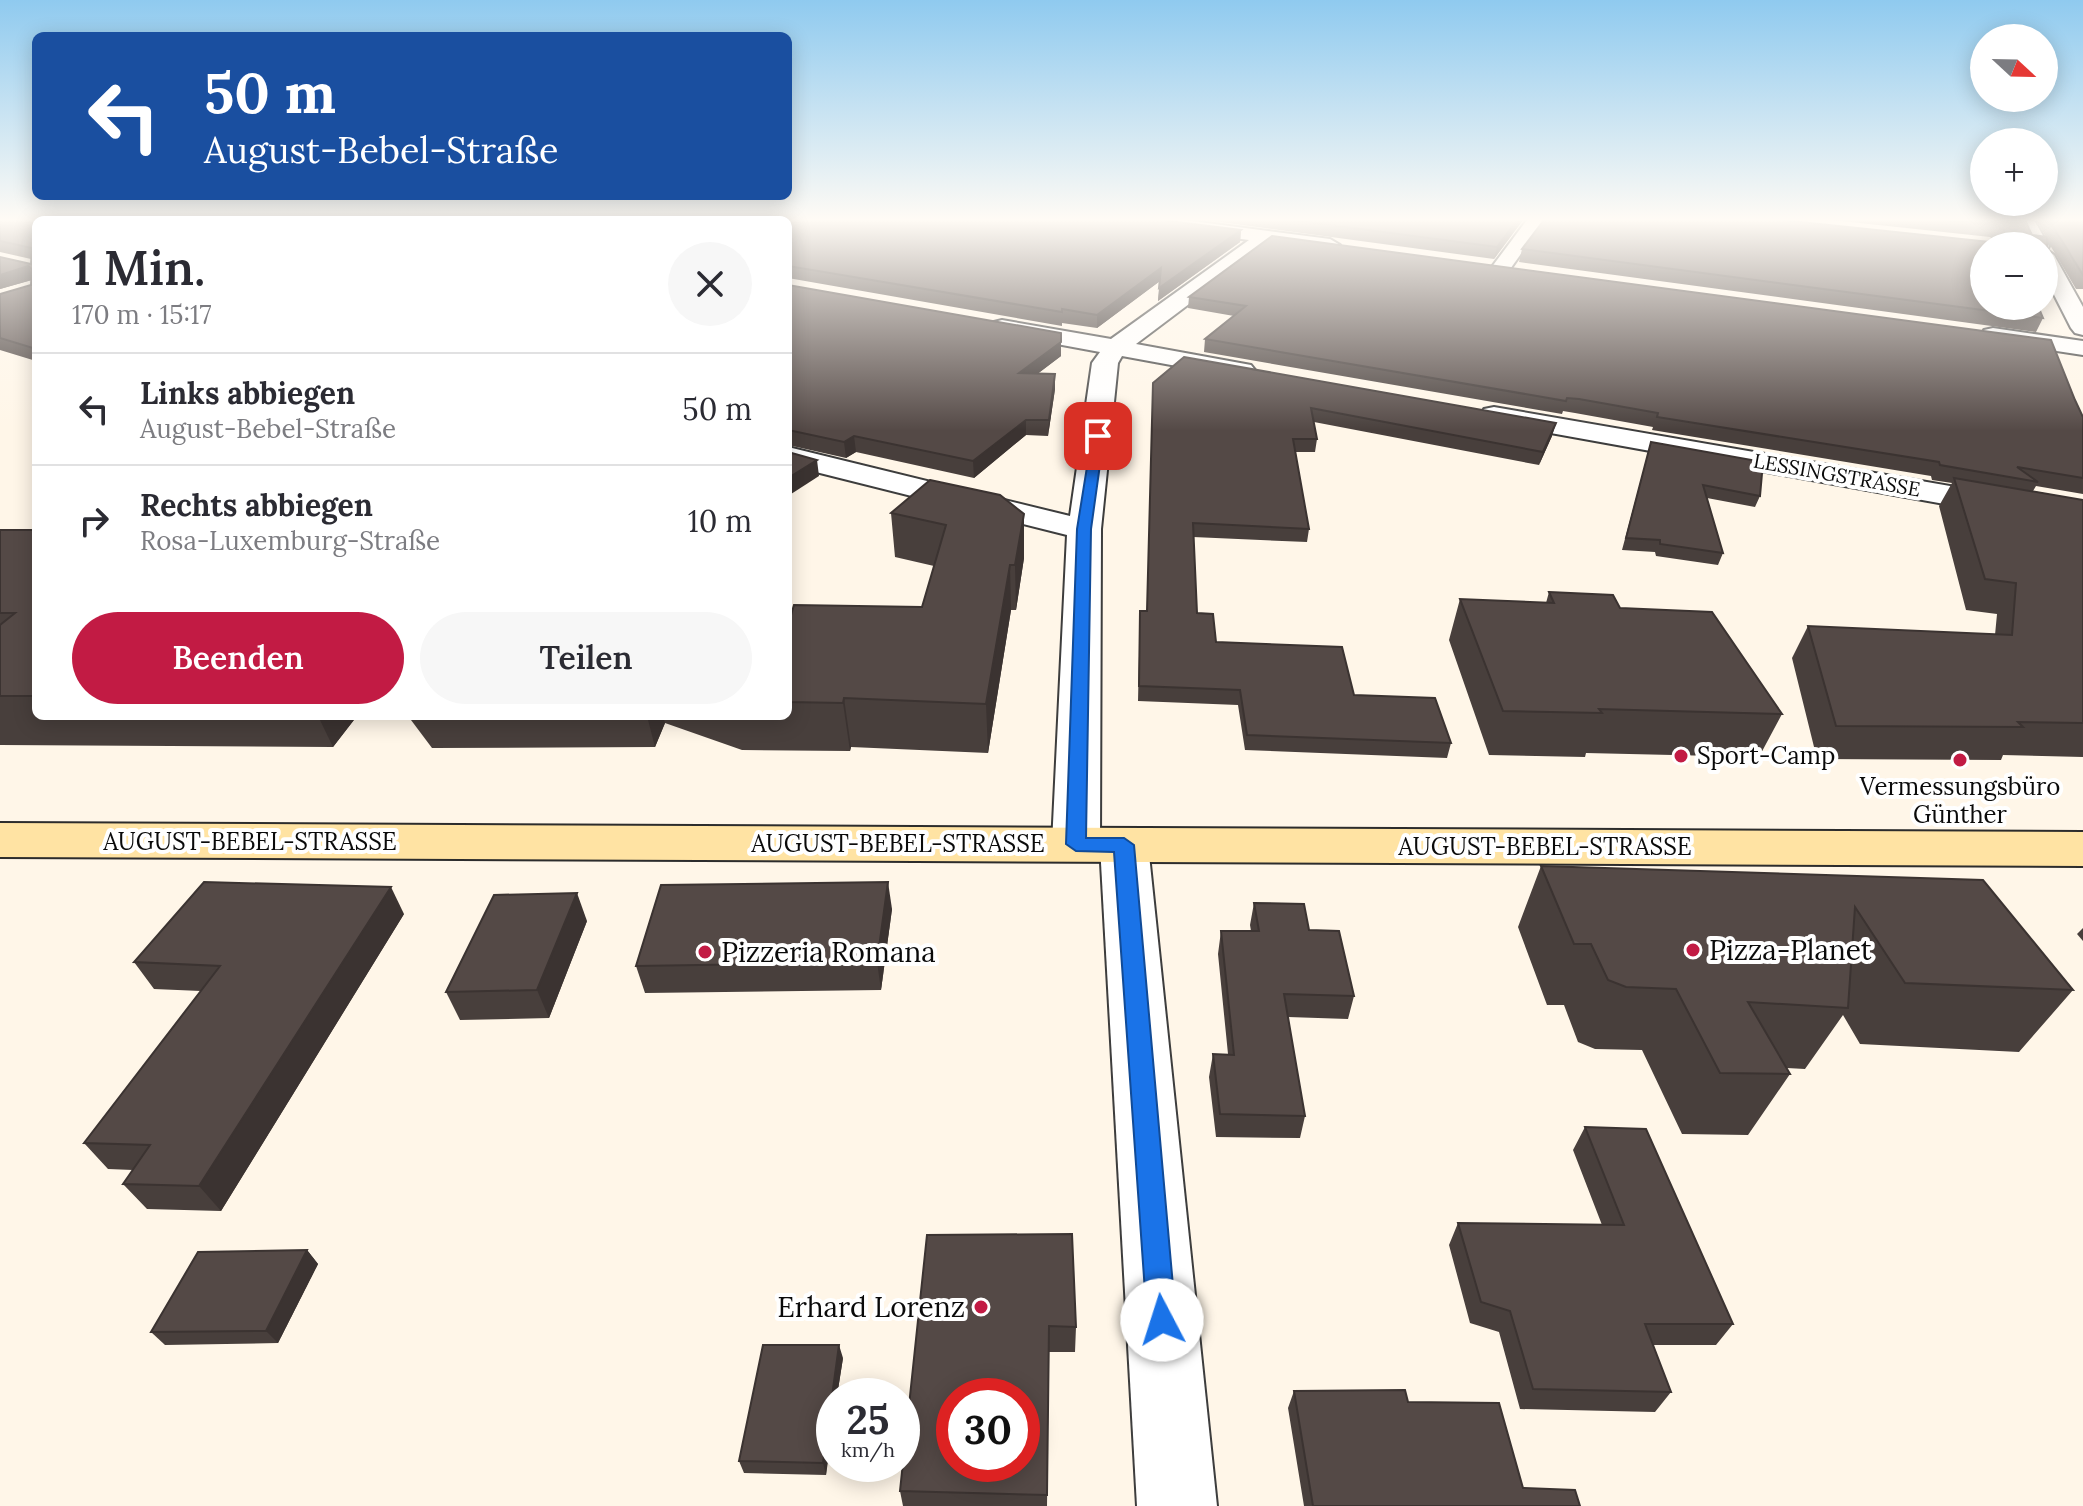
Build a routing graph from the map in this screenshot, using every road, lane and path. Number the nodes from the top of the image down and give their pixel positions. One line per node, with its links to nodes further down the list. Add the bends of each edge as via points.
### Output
1 (1193, 290): 6 (street)
2 (2063, 290): 4 (street)
3 (971, 322): 6 (street)
4 (2083, 328)
5 (1976, 333): 7 (street)
6 (1115, 348): 8 (street); 12 (street, via 1105,363)
7 (2083, 348)
8 (1271, 376)
9 (1474, 411): 11 (street, LESSINGSTRASSE)
10 (792, 457): 12 (street)
11 (2083, 519)
12 (1084, 529): 14 (street)
13 (0, 840): 14 (main road, AUGUST-BEBEL-STRASSE)
14 (1100, 845): 15 (main road, AUGUST-BEBEL-STRASSE); 16 (street)
15 (2083, 849)
16 (1177, 1506)

